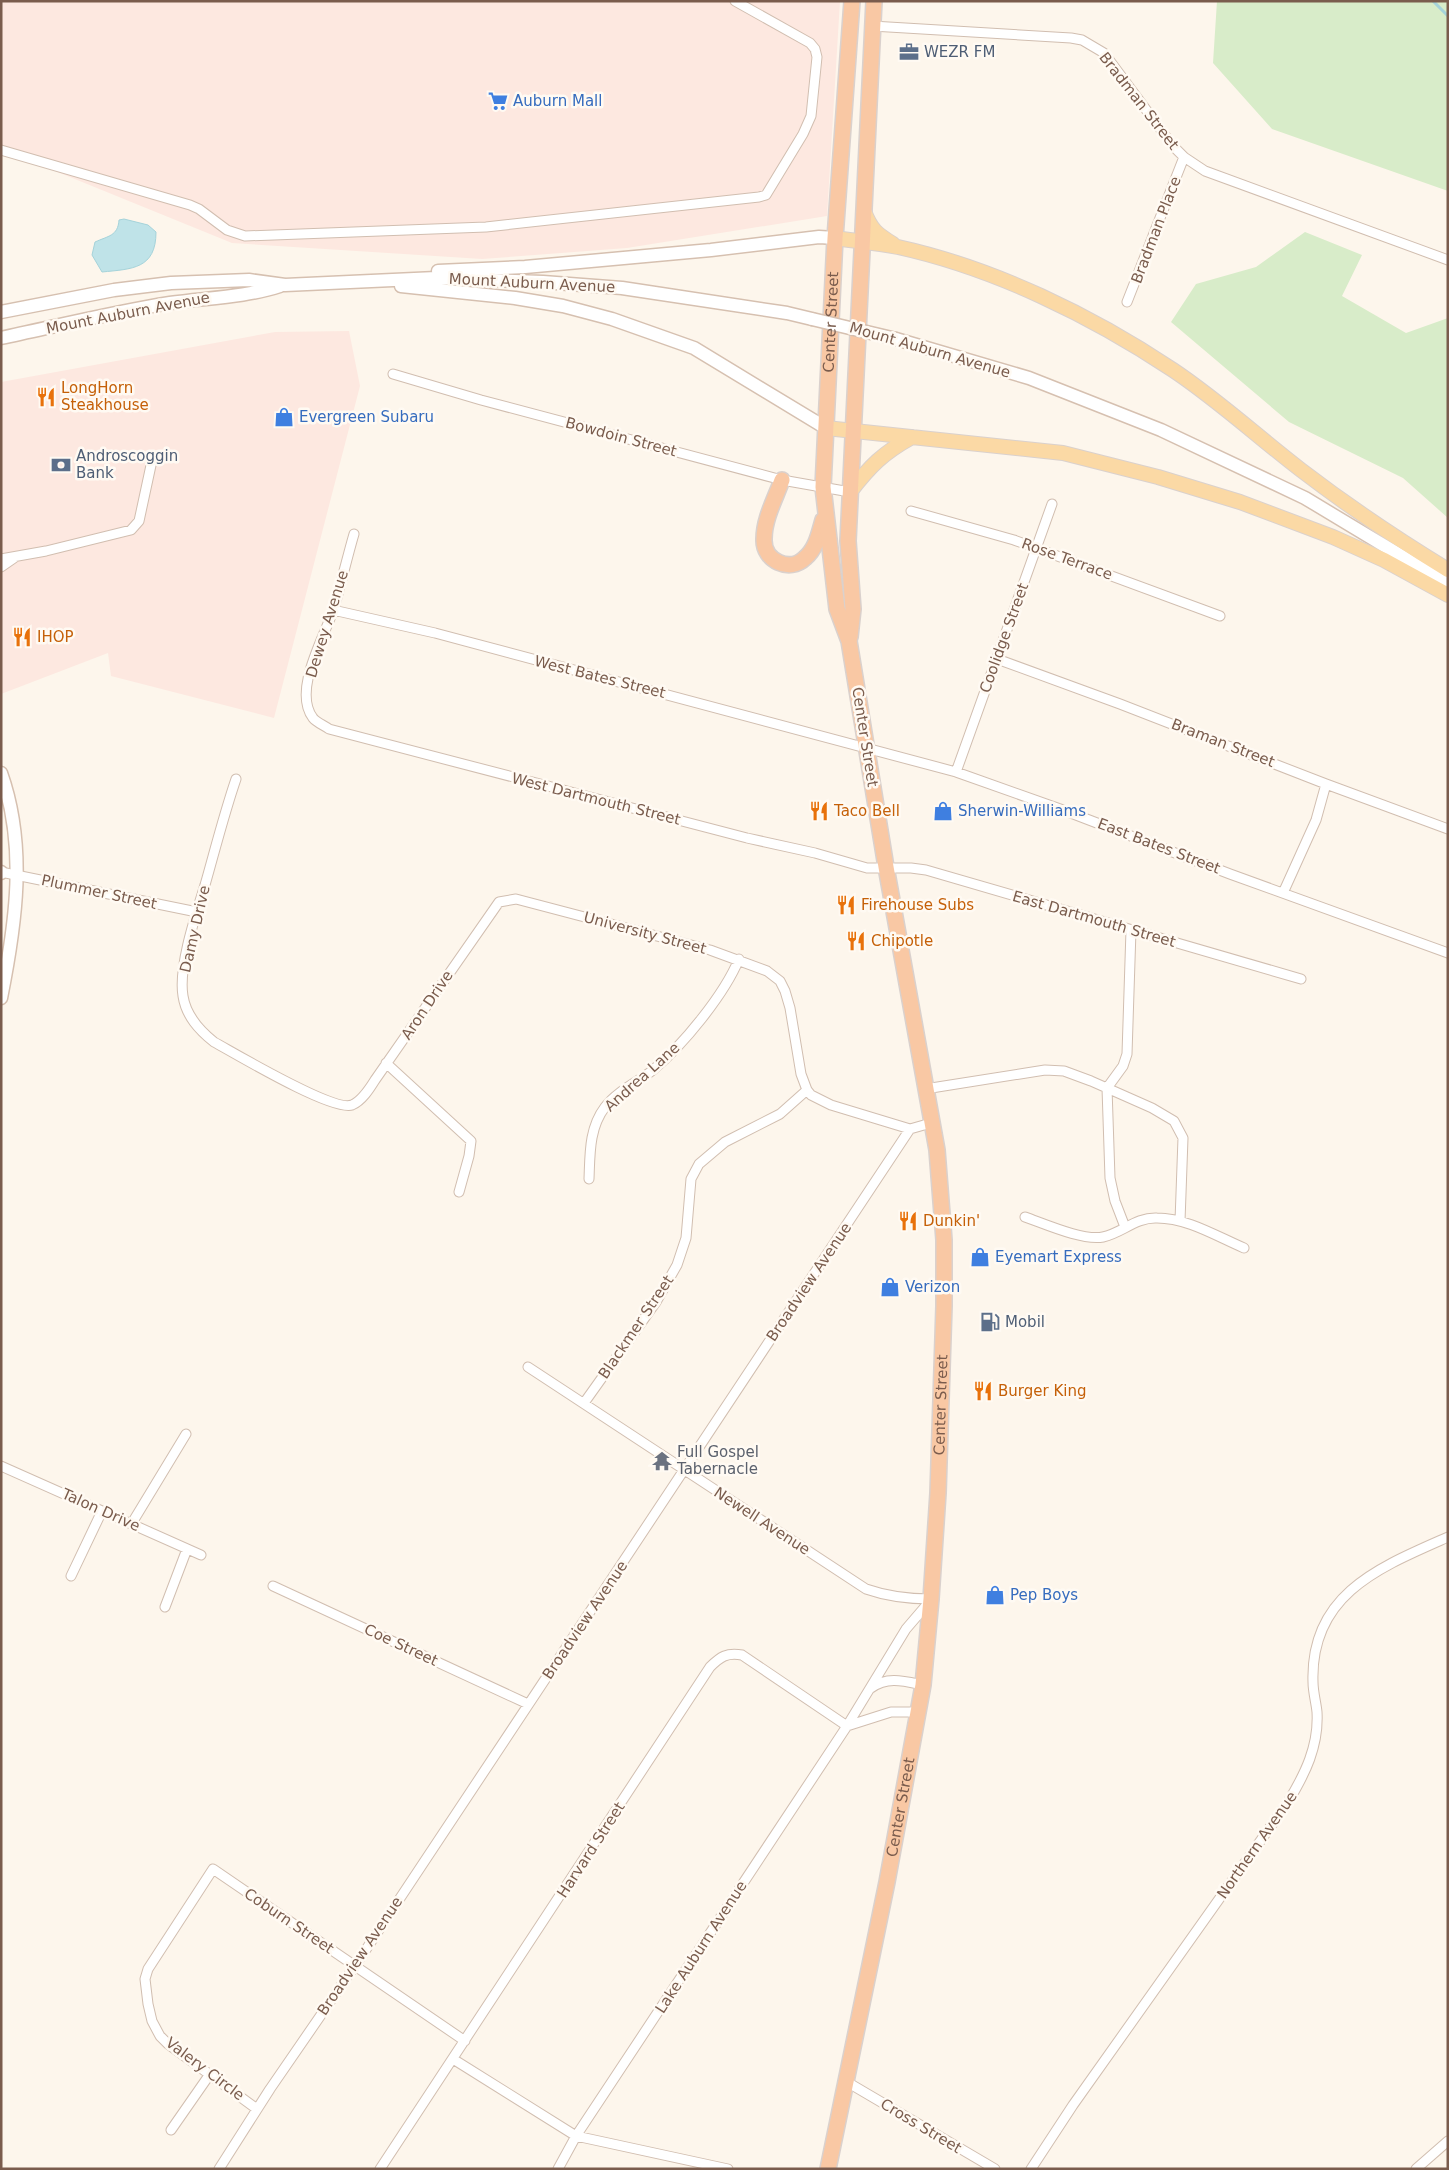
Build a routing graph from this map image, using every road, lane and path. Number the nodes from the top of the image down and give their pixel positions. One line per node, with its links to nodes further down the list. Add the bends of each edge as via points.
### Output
1 (735, 1): 5 (street, via 810,43 816,49 817,57 811,116 803,134 766,194 752,199 486,227 245,236 227,230 190,205)
2 (874, 1): 4 (highway, Center Street)
3 (851, 4): 8 (highway, Center Street)
4 (872, 26): 6 (street, Bradman Street, via 1082,40 1107,57 1172,146); 7 (highway, Center Street)
5 (1, 150)
6 (1184, 157): 11 (street, Bradman Street, via 1205,171); 14 (street, Bradman Place)
7 (863, 210): 9 (highway, Center Street); 10 (main road, via 877,234)
8 (835, 238): 9 (main road); 12 (main road, via 534,266 439,270); 18 (highway, Center Street)
9 (862, 242): 10 (main road); 19 (highway, Center Street)
10 (898, 248): 31 (main road, via 989,274 1128,341 1204,392 1382,529)
11 (1448, 260)
12 (346, 281): 13 (main road, Mount Auburn Avenue); 18 (main road, via 515,298 612,319 694,348); 28 (main road, Mount Auburn Avenue, bridge, via 470,279 622,288 812,319 896,339 1029,378 1161,430 1288,489)
13 (285, 285): 15 (main road, Mount Auburn Avenue, via 248,280 171,283 114,290); 16 (main road, Mount Auburn Avenue, via 262,292 169,304)
14 (1128, 302)
15 (1, 312)
16 (1, 338)
17 (393, 374): 22 (street, Bowdoin Street)
18 (826, 428): 19 (main road); 23 (highway, Center Street)
19 (854, 430): 20 (main road); 24 (highway, Center Street)
20 (912, 437): 24 (main road, via 873,463); 37 (main road, via 1064,453 1196,488 1333,537)
21 (153, 456): 32 (street, via 139,521 131,530)
22 (782, 480): 23 (street, Bowdoin Street); 27 (highway, via 764,539 768,555 776,562 786,565 804,560 812,550)
23 (824, 487): 24 (street, Bowdoin Street); 27 (highway, Center Street)
24 (850, 492): 40 (highway, Center Street, via 848,541 853,609)
25 (1052, 504): 30 (street, Coolidge Street)
26 (911, 511): 30 (street, Rose Terrace)
27 (825, 514): 40 (highway, Center Street, via 837,609)
28 (1338, 517): 31 (main road, Mount Auburn Avenue); 36 (main road, Mount Auburn Avenue)
29 (354, 534): 38 (street, Dewey Avenue)
30 (1036, 548): 39 (street, Rose Terrace); 41 (street, Coolidge Street)
31 (1418, 551): 35 (main road, Mount Auburn Avenue)
32 (17, 557): 33 (street); 34 (street)
33 (1, 559)
34 (1, 567)
35 (1448, 570)
36 (1448, 584)
37 (1448, 595)
38 (333, 610): 42 (street, Dewey Avenue, via 311,670 306,694); 43 (street, West Bates Street, via 435,633)
39 (1220, 616)
40 (849, 640): 43 (highway, Center Street)
41 (997, 659): 44 (street, Coolidge Street); 47 (street, Braman Street)
42 (311, 714): 49 (street, West Dartmouth Street, via 320,723 341,732 867,868)
43 (866, 748): 44 (street, East Bates Street); 49 (highway, Center Street)
44 (956, 772): 52 (street, East Bates Street)
45 (1, 773): 51 (main road, via 12,812)
46 (236, 779): 54 (street, Damy Drive)
47 (1326, 784): 48 (street, Braman Street); 52 (street, via 1316,820)
48 (1448, 829)
49 (886, 867): 55 (street, East Dartmouth Street, via 926,870); 62 (highway, Center Street)
50 (1, 872): 51 (street, Plummer Street)
51 (18, 874): 54 (street, Plummer Street); 59 (main road)
52 (1283, 893): 56 (street, East Bates Street)
53 (502, 901): 57 (street, University Street, via 523,900); 60 (street, Aron Drive)
54 (197, 912): 64 (street, Damy Drive, via 182,995 191,1019 201,1032 306,1091)
55 (1131, 930): 58 (street, East Dartmouth Street); 61 (street, via 1127,1054 1123,1066)
56 (1448, 953)
57 (738, 959): 63 (street, University Street, via 767,970 781,983 790,1008 801,1074); 67 (street, Andrea Lane, via 722,990 672,1053 605,1106 592,1134)
58 (1301, 979)
59 (1, 998)
60 (386, 1063): 64 (street, Aron Drive, via 367,1092 355,1104); 68 (street, via 470,1141)
61 (1107, 1088): 62 (street, via 1064,1072 1045,1070); 70 (street, via 1174,1121 1183,1138); 71 (street, via 1110,1178)
62 (926, 1089): 65 (highway, Center Street)
63 (807, 1090): 66 (street, via 831,1105); 74 (street, Blackmer Street, via 780,1114 725,1142 699,1164 692,1179 686,1238 677,1265 656,1302)
64 (348, 1106)
65 (931, 1123): 66 (street); 85 (highway, Center Street, via 937,1150 944,1240 944,1306)
66 (910, 1129): 77 (street, Broadview Avenue)
67 (589, 1180)
68 (459, 1192)
69 (1025, 1217): 71 (street, via 1084,1236 1102,1237)
70 (1180, 1221): 71 (street, via 1145,1218); 72 (street)
71 (1125, 1227)
72 (1244, 1248)
73 (528, 1367): 74 (street, Newell Avenue)
74 (584, 1403): 77 (street, Newell Avenue)
75 (186, 1434): 79 (street)
76 (1, 1466): 78 (street, Talon Drive)
77 (684, 1469): 85 (street, Newell Avenue, via 866,1589 886,1596); 89 (street, Broadview Avenue)
78 (102, 1511): 79 (street, Talon Drive); 83 (street)
79 (132, 1523): 81 (street, Talon Drive)
80 (1448, 1537): 108 (street, Northern Avenue, via 1368,1576 1346,1593 1331,1613 1318,1640 1313,1666 1317,1712 1315,1743 1304,1775)
81 (187, 1549): 82 (street, Talon Drive); 86 (street)
82 (200, 1555)
83 (71, 1576)
84 (273, 1586): 89 (street, Coe Street)
85 (931, 1599): 87 (highway, Center Street); 88 (street, Lake Auburn Avenue, via 906,1629)
86 (165, 1607)
87 (923, 1686): 88 (street, via 890,1680); 90 (highway, Center Street)
88 (868, 1690): 91 (street, Lake Auburn Avenue)
89 (528, 1704): 93 (street, Broadview Avenue)
90 (919, 1712): 91 (street, via 891,1712); 97 (highway, Center Street)
91 (847, 1726): 94 (street, Harvard Street, via 742,1655 726,1654 718,1658); 100 (street, Lake Auburn Avenue)
92 (213, 1869): 93 (street, Coburn Street); 96 (street, Valery Circle, via 162,1946 145,1979 152,2022 160,2036)
93 (355, 1966): 94 (street, Coburn Street); 98 (street, Broadview Avenue)
94 (465, 2041): 95 (street, Harvard Street)
95 (453, 2059): 100 (street); 103 (street, Harvard Street)
96 (210, 2074): 98 (street, Valery Circle); 99 (street)
97 (846, 2082): 106 (highway, Center Street); 107 (street, Cross Street)
98 (258, 2109): 102 (street, Broadview Avenue)
99 (170, 2130)
100 (576, 2136): 104 (street, Lake Auburn Avenue); 105 (street)
101 (1448, 2141): 109 (street)
102 (219, 2169)
103 (380, 2169)
104 (558, 2169)
105 (728, 2169)
106 (828, 2169)
107 (995, 2169)
108 (1031, 2169)
109 (1416, 2169)

